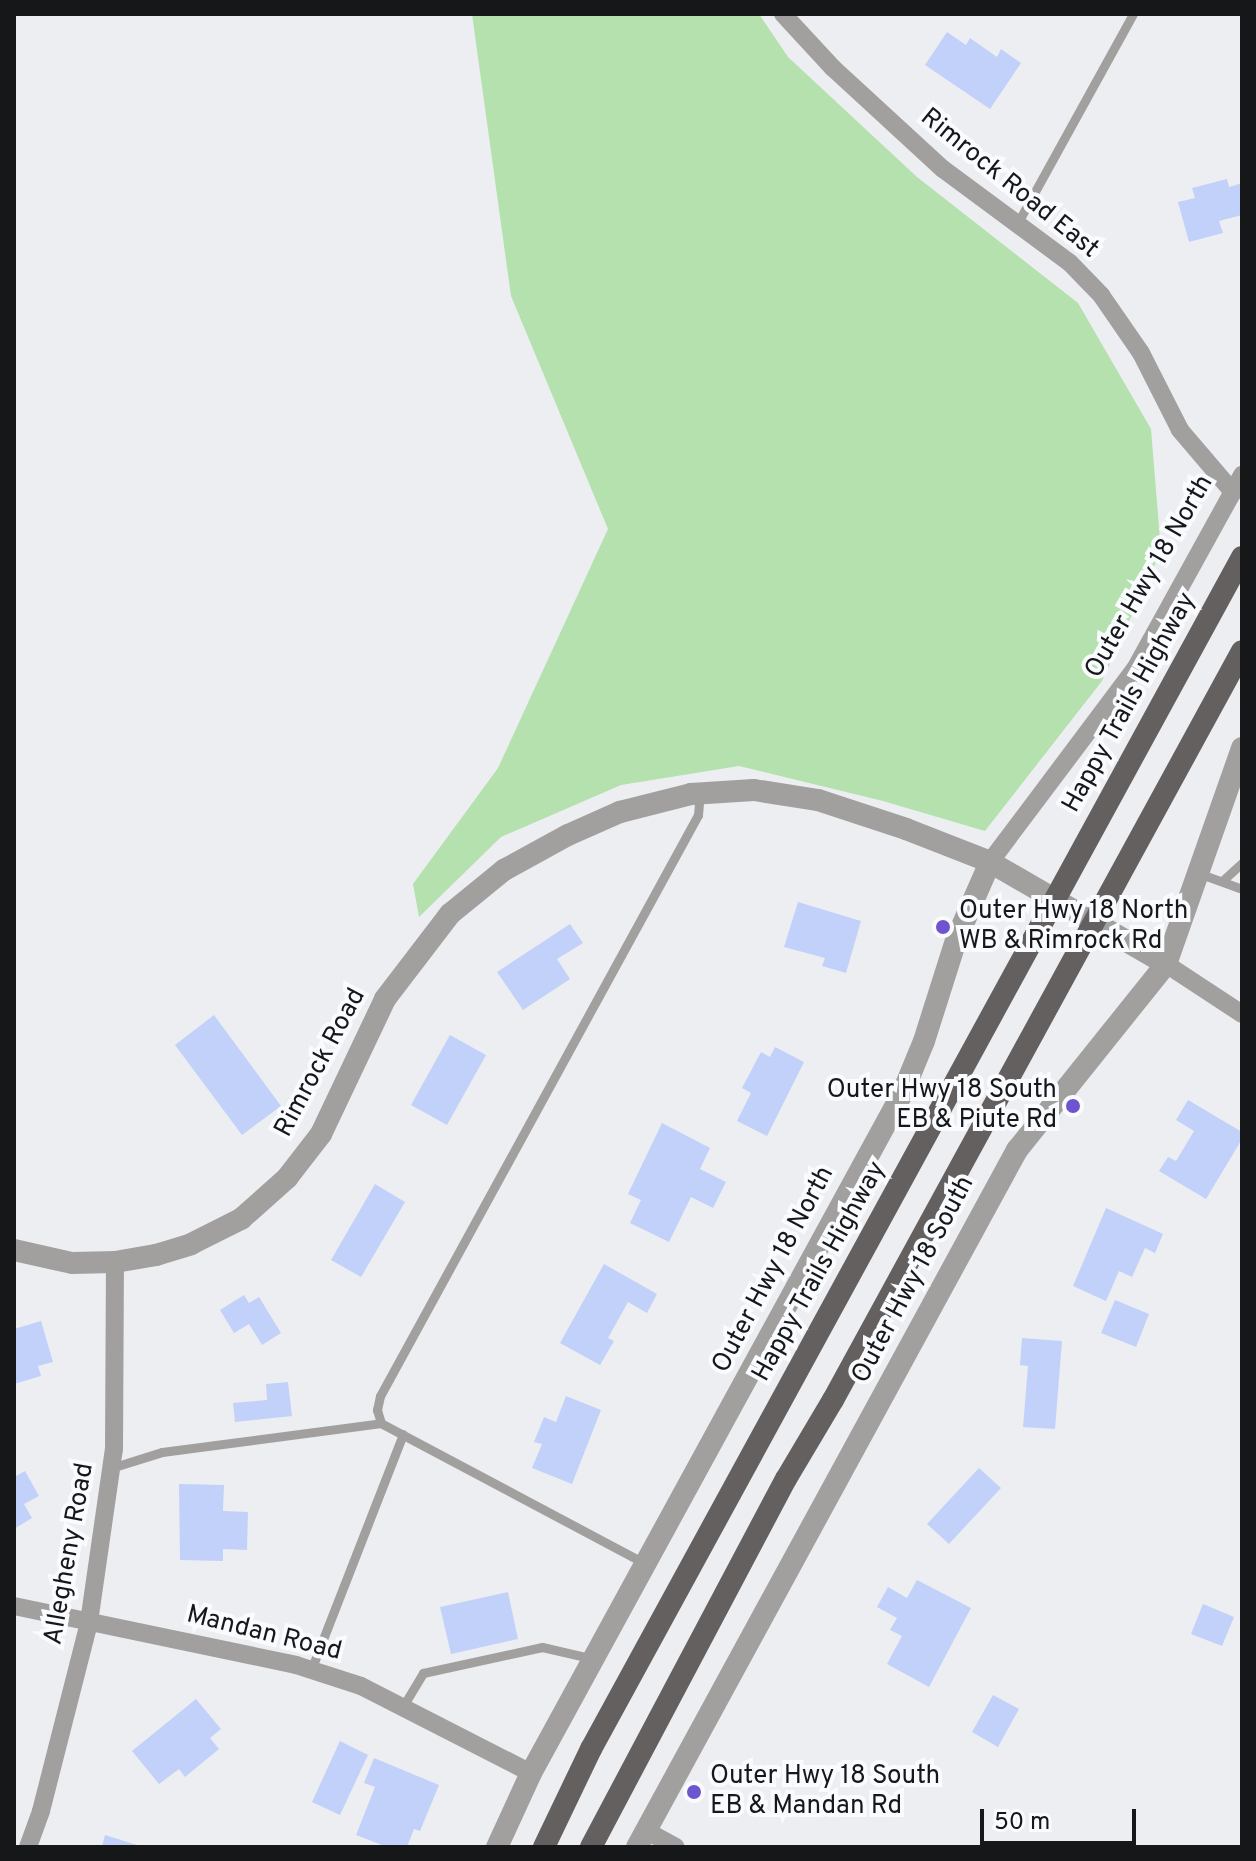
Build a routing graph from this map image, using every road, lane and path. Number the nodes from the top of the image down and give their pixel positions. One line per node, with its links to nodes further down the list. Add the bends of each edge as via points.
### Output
1 (784, 14): 3 (street, Rimrock Road East, via 833,68 943,169)
2 (1133, 14): 3 (lane)
3 (1017, 224): 5 (street, Rimrock Road East, via 1070,263 1101,295 1141,353 1180,430)
4 (1242, 475): 5 (street, Outer Hwy 18 North)
5 (1233, 492): 10 (street, Outer Hwy 18 North, via 1135,669)
6 (1242, 557): 15 (main road, Happy Trails Highway)
7 (1242, 651): 16 (main road)
8 (1242, 748): 12 (street, Outer Hwy 18 South)
9 (700, 793): 10 (street, Rimrock Road, via 754,790 818,800); 20 (street, Rimrock Road, via 620,812 504,870 450,914 385,999 321,1134 287,1178 241,1219 179,1248); 21 (lane, via 698,815 380,1396)
10 (990, 862): 15 (street, Rimrock Road); 24 (street, Outer Hwy 18 North, via 956,940 903,1092)
11 (1242, 863): 13 (lane)
12 (1198, 873): 13 (lane); 17 (street, Outer Hwy 18 South)
13 (1222, 881): 14 (lane)
14 (1242, 889)
15 (1055, 899): 16 (street, Rimrock Road); 34 (main road, Happy Trails Highway, via 591,1749)
16 (1093, 921): 17 (street, Rimrock Road); 35 (main road, via 778,1493)
17 (1166, 964): 18 (street); 31 (street, Outer Hwy 18 South, via 1017,1150)
18 (1242, 1014)
19 (14, 1250): 20 (street, Rimrock Road, via 72,1263)
20 (115, 1262): 23 (street, Allegheny Road)
21 (381, 1423): 22 (lane); 23 (lane, via 162,1452)
22 (403, 1434): 24 (lane); 28 (lane)
23 (111, 1468): 26 (street, Allegheny Road)
24 (646, 1564): 27 (street, Outer Hwy 18 North)
25 (14, 1606): 26 (street, Mandan Road)
26 (89, 1622): 28 (street, Mandan Road); 32 (street, Allegheny Road)
27 (595, 1659): 29 (lane, via 542,1647 423,1673); 30 (street, Outer Hwy 18 North)
28 (311, 1670): 29 (street, Mandan Road, via 361,1686)
29 (402, 1708): 30 (street, Mandan Road)
30 (531, 1773): 33 (street, Outer Hwy 18 North)
31 (641, 1838): 36 (street)
32 (28, 1847)
33 (497, 1847)
34 (544, 1847)
35 (591, 1847)
36 (676, 1847)

